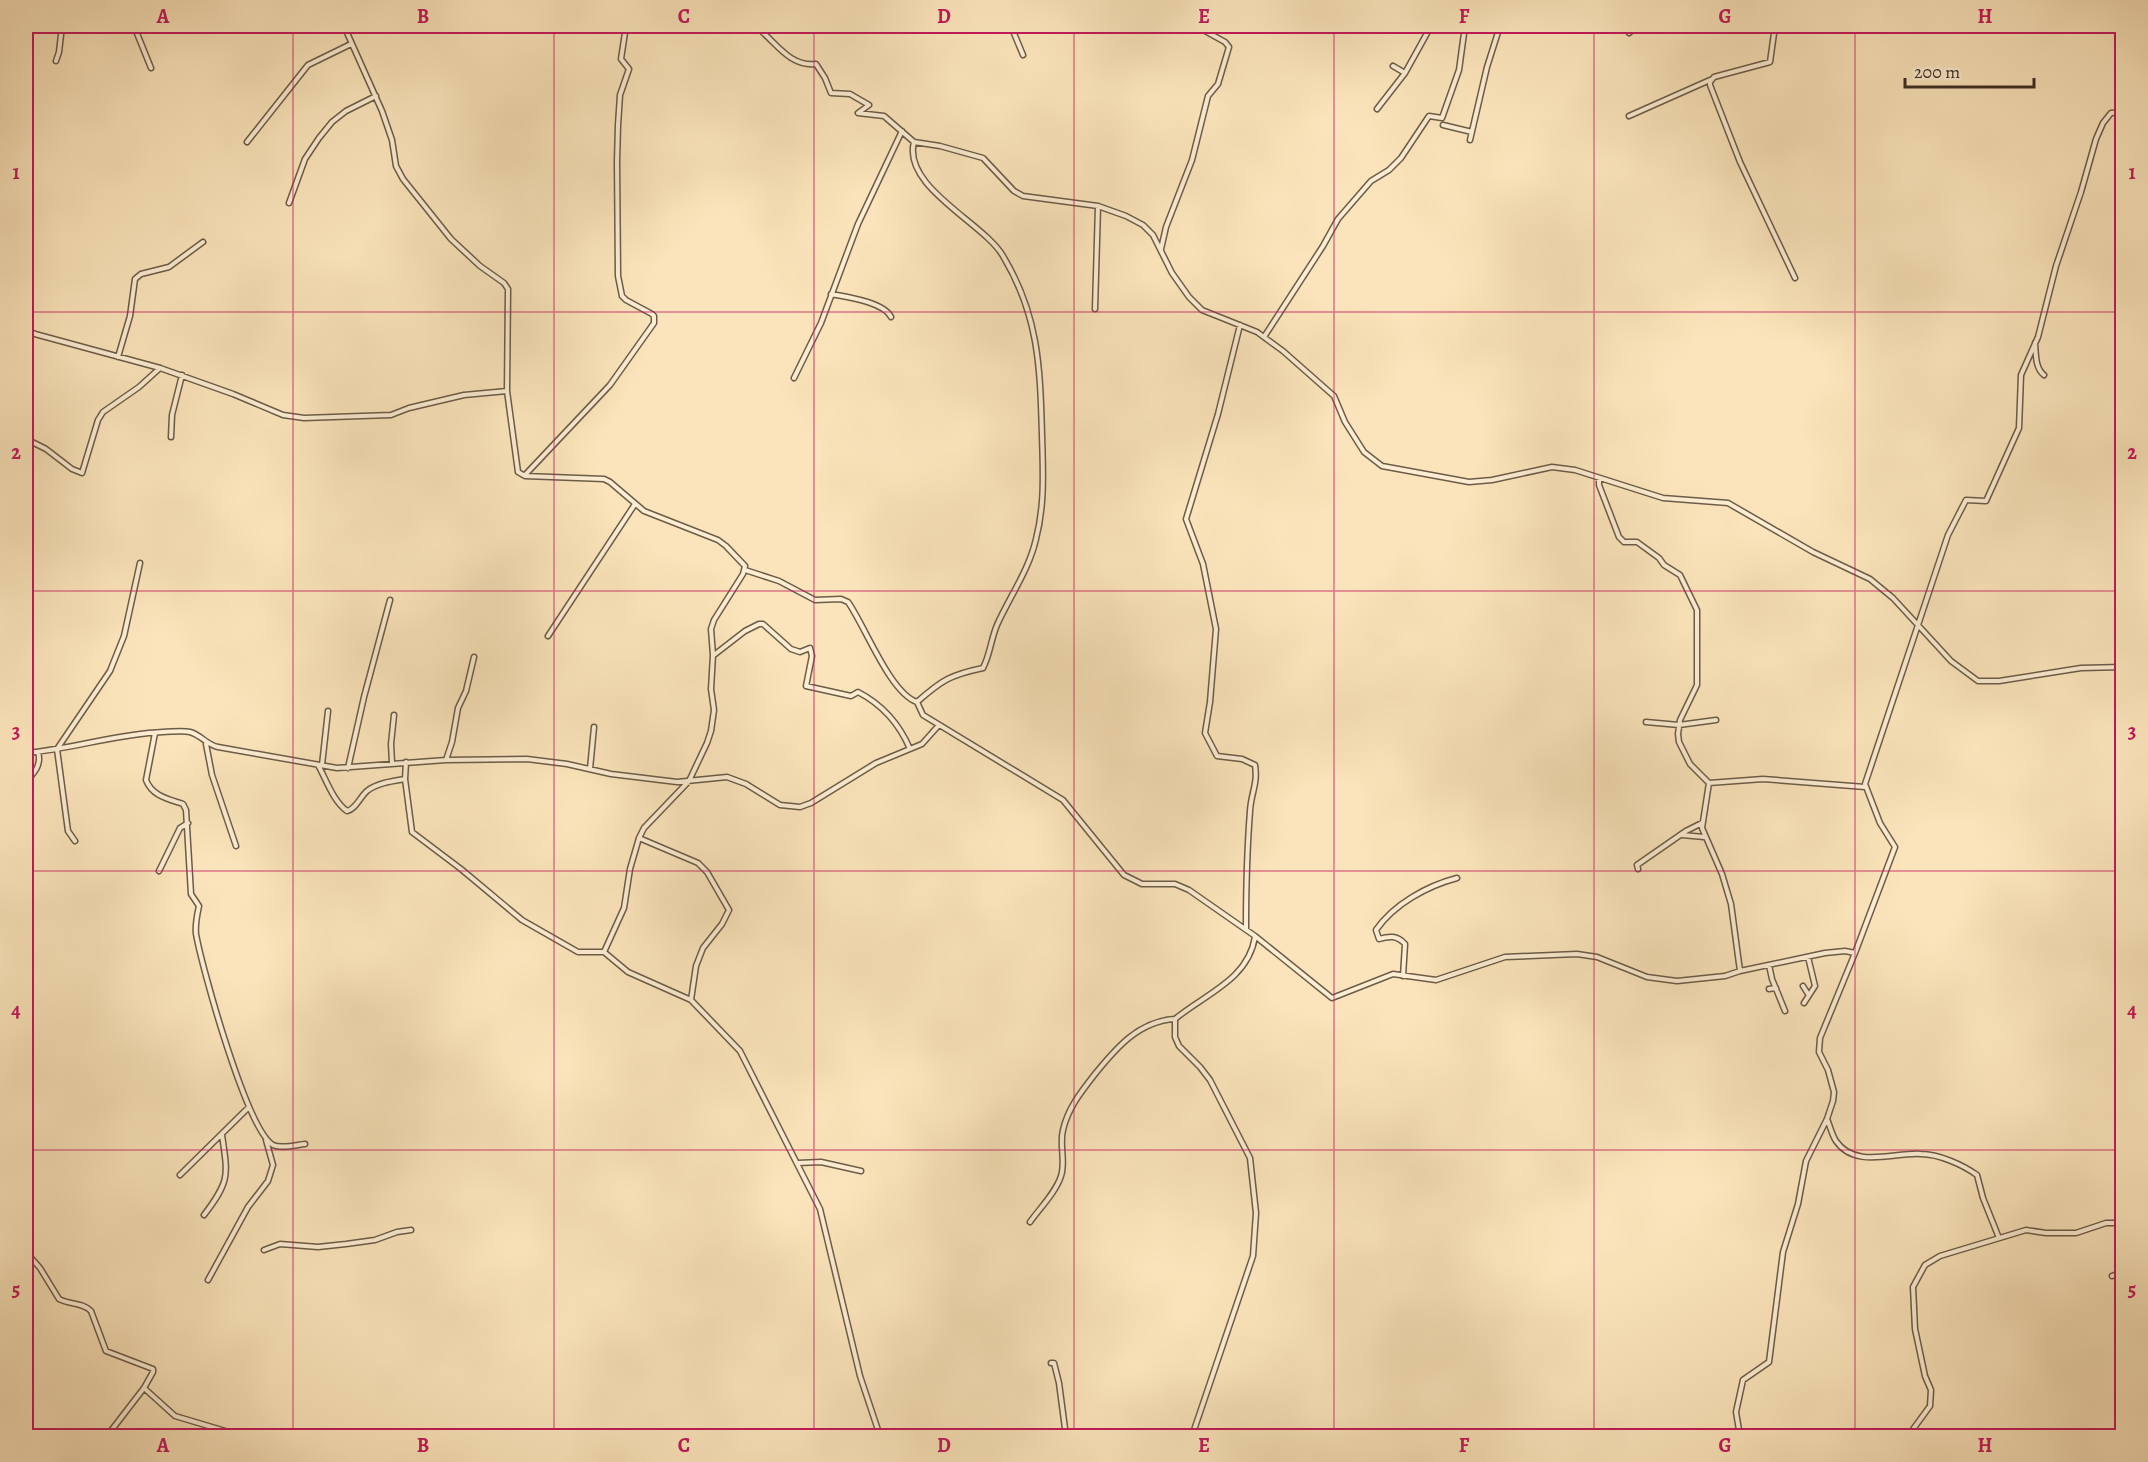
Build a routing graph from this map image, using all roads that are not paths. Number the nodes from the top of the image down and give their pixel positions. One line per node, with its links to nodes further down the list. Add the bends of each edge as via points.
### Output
1 (62, 26): 16 (street)
2 (134, 26): 18 (street)
3 (344, 26): 14 (street)
4 (626, 26): 51 (street, via 621,59 629,69 620,95 617,161 618,276 622,296 652,314 654,323 610,385)
5 (755, 26): 26 (street, via 784,54 804,65 816,64 831,93 850,94 869,105 858,113 884,116)
6 (1011, 26): 15 (street)
7 (1196, 26): 34 (street, via 1228,47 1218,84 1208,96 1192,160)
8 (1431, 26): 19 (street)
9 (1465, 26): 41 (street, via 1460,70 1442,118 1429,116 1401,158 1355,197)
10 (1500, 26): 27 (street)
11 (1637, 26): 13 (street)
12 (1775, 26): 20 (street, via 1770,62)
13 (1629, 33)
14 (351, 44): 21 (street); 29 (street, via 308,65)
15 (1023, 55)
16 (56, 61)
17 (1393, 66): 19 (street)
18 (151, 68)
19 (1405, 72): 22 (street)
20 (1711, 79): 24 (street); 35 (street, via 1740,162)
21 (376, 96): 31 (street, via 332,122 305,159); 48 (street, via 396,166 409,188 461,249 507,286)
22 (1377, 109)
23 (2122, 112): 42 (street, via 2110,113 2096,139)
24 (1629, 116)
25 (1443, 125): 27 (street)
26 (902, 131): 30 (street); 36 (street, via 858,224)
27 (1472, 132): 28 (street)
28 (1470, 140)
29 (248, 142)
30 (914, 142): 32 (street, via 979,156 1023,196); 62 (street, via 914,159 926,182 1000,251 1026,305 1038,353 1044,489 1036,540 997,626 983,668 954,674)
31 (289, 203)
32 (1098, 206): 34 (street, via 1143,225); 37 (street)
33 (203, 243): 43 (street, via 169,267 135,279)
34 (1160, 250): 39 (street, via 1182,289 1202,310)
35 (1795, 278)
36 (831, 294): 38 (street, via 886,309); 47 (street)
37 (1095, 309)
38 (891, 317)
39 (1240, 325): 41 (street); 97 (street, via 1186,519 1203,564 1216,628 1205,733 1217,756 1255,765 1257,778 1251,799)
40 (26, 328): 43 (street, via 35,334)
41 (1264, 337): 52 (street, via 1334,396 1364,452 1382,466 1469,482 1552,467)
42 (2035, 342): 46 (street, via 2037,362); 57 (street, via 2020,375 2019,428 1986,501 1966,500 1948,534)
43 (118, 357): 44 (street)
44 (160, 368): 45 (street); 50 (street, via 103,412 82,473)
45 (182, 375): 48 (street, via 283,415 304,418 391,415 464,395); 49 (street)
46 (2044, 375)
47 (794, 378)
48 (507, 392): 51 (street, via 516,468)
49 (171, 437)
50 (26, 439)
51 (525, 476): 53 (street, via 604,478)
52 (1599, 478): 57 (street, via 1663,498 1728,503 1813,552 1870,579); 68 (street, via 1618,537 1645,547 1680,576 1697,610 1696,685)
53 (635, 504): 55 (street, via 718,540 742,562); 58 (street)
54 (140, 563): 72 (street, via 124,636 110,671)
55 (745, 570): 59 (street, via 714,620); 62 (street, via 779,581 815,600 848,602 887,670 911,700)
56 (390, 600): 80 (street)
57 (1918, 625): 61 (street, via 1951,661 1978,681); 86 (street)
58 (548, 636)
59 (713, 655): 73 (street, via 745,631 763,624 791,649 800,652 810,648 806,686 851,696 858,692 874,700 905,736); 84 (street, via 711,731)
60 (474, 657): 76 (street)
61 (2122, 667)
62 (917, 702): 67 (street, via 923,715)
63 (328, 711): 79 (street)
64 (394, 715): 78 (street)
65 (1716, 720): 68 (street)
66 (1646, 722): 68 (street)
67 (939, 725): 73 (street, via 922,744); 97 (street, via 1063,800 1124,875 1142,884 1175,884 1189,890)
68 (1679, 725): 85 (street, via 1683,752)
69 (594, 727): 81 (street)
70 (155, 733): 71 (street, via 192,732); 72 (street); 87 (street, via 147,784 161,798 183,804)
71 (206, 743): 79 (street); 93 (street, via 212,775)
72 (57, 749): 74 (street); 92 (street, via 68,831)
73 (910, 749): 84 (street, via 876,762 800,807 780,805 727,777)
74 (38, 752): 75 (street); 83 (street, via 38,766)
75 (26, 753)
76 (446, 760): 77 (street); 81 (street, via 527,759)
77 (406, 762): 78 (street); 82 (street)
78 (392, 763): 80 (street)
79 (320, 765): 80 (street); 82 (street, via 347,811 372,788)
80 (348, 768)
81 (590, 769): 84 (street)
82 (405, 779): 99 (street, via 410,828 415,836 522,920 578,952)
83 (26, 782)
84 (689, 782): 90 (street)
85 (1709, 783): 86 (street, via 1763,779); 88 (street)
86 (1865, 787): 100 (street, via 1894,847)
87 (188, 823): 95 (street, via 180,828); 113 (street, via 191,894 199,906 196,934 220,1023)
88 (1702, 824): 89 (street); 91 (street)
89 (1681, 835): 91 (street); 94 (street, via 1637,865)
90 (639, 838): 99 (street, via 624,908); 109 (street, via 698,862 729,910 703,948)
91 (1705, 838): 103 (street, via 1731,904)
92 (75, 842)
93 (236, 846)
94 (1638, 869)
95 (159, 871)
96 (1457, 878): 104 (street, via 1418,894 1384,918 1376,930 1379,939 1392,936 1405,944)
97 (1246, 930): 98 (street)
98 (1255, 936): 104 (street, via 1332,998 1393,974); 112 (street, via 1252,951 1235,975)
99 (603, 952): 109 (street, via 628,972)
100 (1855, 953): 101 (street); 114 (street, via 1820,1038 1819,1052 1834,1092)
101 (1808, 957): 102 (street); 108 (street, via 1815,986)
102 (1769, 965): 103 (street); 106 (street)
103 (1740, 971): 104 (street, via 1677,981 1647,977 1597,957 1564,954 1505,957 1436,980)
104 (1403, 976)
105 (1803, 986): 108 (street)
106 (1776, 988): 107 (street); 111 (street)
107 (1769, 989)
108 (1808, 994): 110 (street)
109 (691, 1000): 118 (street, via 740,1051)
110 (1804, 1003)
111 (1785, 1011)
112 (1175, 1019): 123 (street, via 1162,1020 1132,1035 1115,1049 1084,1088 1072,1105 1062,1132 1061,1176); 139 (street, via 1179,1046 1210,1080 1250,1158 1256,1212 1253,1256)
113 (249, 1107): 115 (street); 116 (street)
114 (1827, 1119): 127 (street, via 1836,1142 1850,1153 1868,1157 1922,1153 1963,1165 1977,1176); 140 (street, via 1806,1161 1783,1252 1769,1362 1743,1380 1736,1412)
115 (221, 1134): 120 (street); 121 (street, via 225,1181)
116 (265, 1136): 117 (street, via 276,1146); 132 (street, via 273,1165 268,1181 248,1207)
117 (305, 1144)
118 (798, 1163): 119 (street, via 821,1162); 137 (street, via 820,1209 860,1376)
119 (861, 1172)
120 (180, 1175)
121 (204, 1215)
122 (2122, 1218): 124 (street)
123 (1030, 1222)
124 (2114, 1223): 126 (street); 127 (street, via 2076,1233 2026,1230)
125 (411, 1230): 128 (street, via 346,1244 280,1244)
126 (2122, 1234)
127 (1999, 1238): 141 (street, via 1940,1256 1925,1265 1913,1287 1915,1329 1924,1376 1931,1390 1930,1406)
128 (264, 1250)
129 (26, 1252): 134 (street, via 59,1299 92,1311 106,1351 153,1369)
130 (2122, 1272): 131 (street)
131 (2112, 1276)
132 (208, 1280)
133 (1051, 1363): 138 (street, via 1059,1383)
134 (144, 1388): 135 (street); 136 (street, via 175,1416)
135 (107, 1437)
136 (242, 1437)
137 (880, 1437)
138 (1066, 1437)
139 (1192, 1437)
140 (1740, 1437)
141 (1911, 1437)

